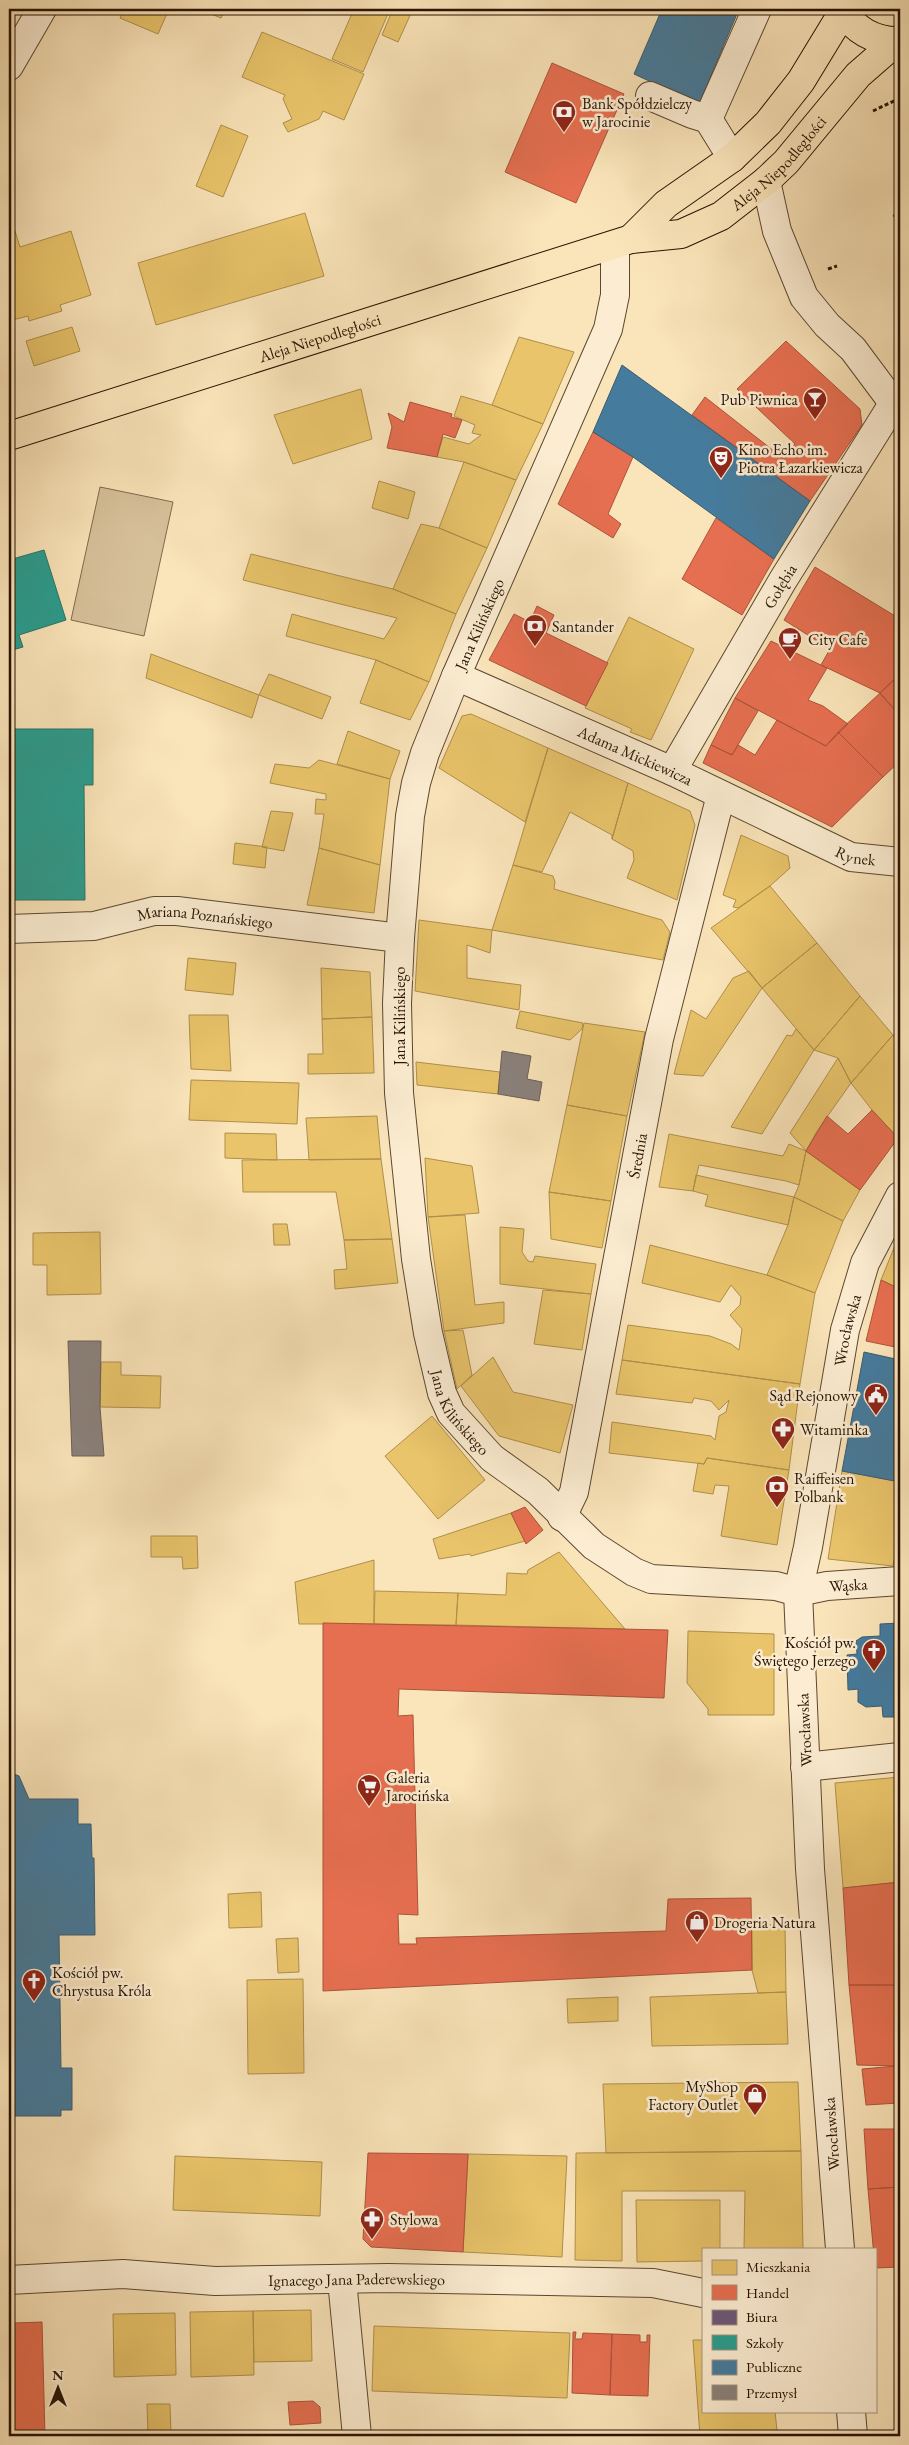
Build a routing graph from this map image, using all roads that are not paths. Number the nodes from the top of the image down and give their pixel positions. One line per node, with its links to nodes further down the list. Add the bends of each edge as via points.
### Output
1 (42, 9): 5 (street)
2 (757, 9): 7 (street)
3 (842, 10): 4 (main road, via 853,24 871,36); 8 (main road, Aleja Niepodległości, via 801,81 768,123)
4 (899, 41): 9 (main road, Aleja Niepodległości, via 858,75 811,135)
5 (9, 66)
6 (650, 96): 7 (street)
7 (708, 119): 8 (street)
8 (732, 158): 10 (main road, Aleja Niepodległości, via 666,204)
9 (766, 181): 10 (main road, Aleja Niepodległości, via 721,216 682,234); 11 (street, via 776,231 804,297 870,370)
10 (623, 242): 12 (main road, Aleja Niepodległości); 13 (street, Jana Kilińskiego, via 608,328)
11 (896, 408): 14 (street, Gołębia, via 783,580)
12 (9, 436)
13 (456, 676): 14 (street, Adama Mickiewicza); 19 (street, Jana Kilińskiego, via 416,783 410,816)
14 (672, 771): 15 (street, Adama Mickiewicza)
15 (721, 795): 16 (street, Adama Mickiewicza); 21 (street, Średnia, via 659,1039 574,1492)
16 (813, 839): 17 (street, Rynek, via 851,857)
17 (900, 862)
18 (9, 929): 19 (street, Mariana Poznańskiego, via 94,926 154,912 176,911)
19 (400, 938): 21 (street, Jana Kilińskiego, via 398,1003 402,1136 416,1259 442,1393 451,1413 492,1458 538,1491)
20 (900, 1196): 23 (street, Wrocławska, via 865,1263 845,1330)
21 (562, 1517): 23 (street, Jana Kilińskiego, via 614,1560 651,1579 776,1586)
22 (900, 1581): 23 (street, Wąska, via 827,1586)
23 (798, 1592): 25 (street, Wrocławska)
24 (900, 1757): 25 (street)
25 (806, 1767): 26 (street, Wrocławska, via 810,1869)
26 (840, 2248)
27 (9, 2280): 28 (street, Ignacego Jana Paderewskiego, via 123,2274 215,2281)
28 (342, 2280): 29 (street, Ignacego Jana Paderewskiego, via 653,2283); 31 (street)
29 (702, 2293)
30 (851, 2412): 32 (street)
31 (356, 2436)
32 (853, 2436)

